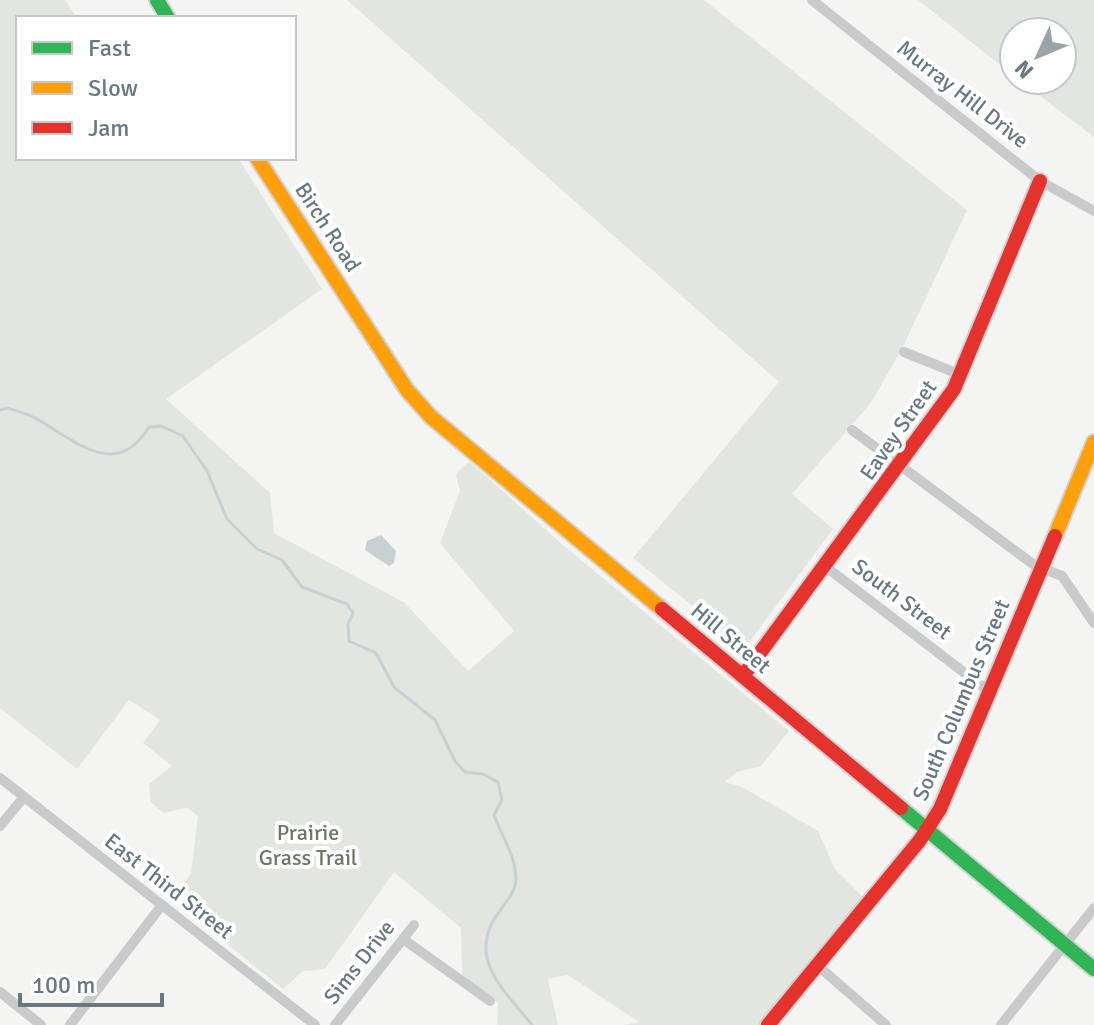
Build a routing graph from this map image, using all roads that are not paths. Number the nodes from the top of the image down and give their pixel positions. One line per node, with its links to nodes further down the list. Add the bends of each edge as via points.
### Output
1 (812, 0): 3 (street, Murray Hill Drive)
2 (258, 160): 5 (street, Birch Road)
3 (1040, 181): 4 (street, Murray Hill Drive); 7 (street, Eavey Street)
4 (1094, 211)
5 (362, 321): 14 (street, Hill Street, via 431,417)
6 (904, 352): 7 (street)
7 (961, 375): 10 (street, Eavey Street)
8 (852, 430): 10 (street)
9 (1094, 442): 12 (street, South Columbus Street)
10 (900, 463): 11 (street, Eavey Street); 12 (street)
11 (826, 567): 14 (street, Eavey Street); 15 (street, South Street)
12 (1041, 569): 13 (street, via 1062,576); 15 (street, South Columbus Street)
13 (1094, 623)
14 (743, 676): 19 (street, Hill Street)
15 (991, 693): 19 (street, South Columbus Street)
16 (0, 778): 17 (street, East Third Street)
17 (24, 797): 18 (street); 20 (street, East Third Street)
18 (0, 826)
19 (927, 830): 24 (street, Hill Street); 25 (street, South Columbus Street)
20 (162, 905): 30 (street); 31 (street, East Third Street)
21 (1094, 908): 24 (street)
22 (414, 925): 23 (street, Sims Drive)
23 (403, 939): 28 (street); 32 (street, Sims Drive)
24 (1065, 945): 26 (street, Hill Street); 35 (street)
25 (817, 965): 33 (street, South Columbus Street); 34 (street)
26 (1094, 969)
27 (0, 992): 29 (street)
28 (490, 1001)
29 (41, 1025)
30 (70, 1025)
31 (315, 1025)
32 (335, 1025)
33 (768, 1025)
34 (886, 1025)
35 (1001, 1025)

